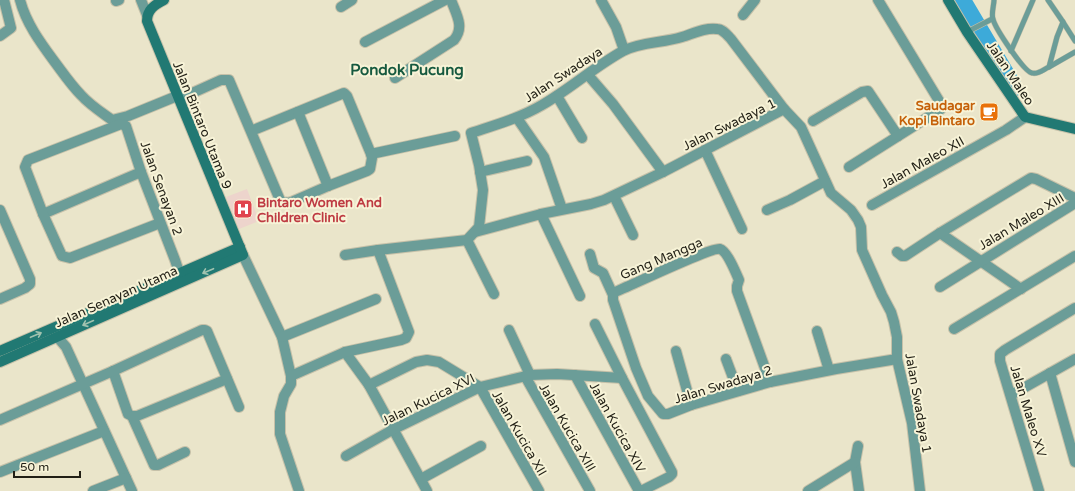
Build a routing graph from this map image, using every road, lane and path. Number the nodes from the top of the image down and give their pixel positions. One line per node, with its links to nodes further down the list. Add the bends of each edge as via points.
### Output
1 (4, 0): 21 (street, via 11,28)
2 (20, 0): 31 (street, via 36,35 68,80 81,96 112,120)
3 (141, 0): 16 (street)
4 (352, 0): 15 (street)
5 (445, 0): 23 (street)
6 (450, 0): 29 (street, via 460,24 460,34)
7 (601, 0): 24 (street, via 616,27)
8 (755, 0): 17 (street)
9 (878, 0): 40 (street, via 942,107 940,111)
10 (948, 0): 20 (street, Jalan Maleo)
11 (994, 0): 18 (lane)
12 (1033, 0): 25 (lane)
13 (1048, 0): 19 (lane)
14 (156, 1): 16 (street)
15 (341, 6)
16 (147, 15): 31 (street, Jalan Bintaro Utama 9, via 147,21)
17 (743, 15)
18 (992, 18): 20 (lane); 25 (lane)
19 (1063, 22): 22 (lane); 27 (lane)
20 (970, 31): 34 (street, Jalan Maleo)
21 (0, 36)
22 (1075, 41)
23 (366, 42)
24 (624, 50): 28 (street, Jalan Swadaya); 32 (street, Jalan Swadaya, via 718,28 731,39)
25 (1011, 51): 27 (lane, via 1032,74)
26 (1075, 52): 27 (lane)
27 (1049, 66)
28 (588, 75): 30 (street, Jalan Swadaya); 48 (street, via 613,104)
29 (395, 78)
30 (557, 96): 35 (street, Jalan Swadaya); 41 (street)
31 (178, 98): 38 (street, via 222,80 228,80); 68 (street, Jalan Bintaro Utama 9)
32 (784, 109): 42 (street, Jalan Swadaya 1); 49 (street, Jalan Swadaya 1, via 806,135)
33 (298, 112): 38 (street); 43 (street, via 344,93); 50 (street)
34 (1025, 117): 37 (street, Jalan Maleo); 54 (street, Jalan Maleo XII)
35 (517, 118): 47 (street, Jalan Swadaya, via 471,133); 55 (street, via 544,157)
36 (813, 121): 40 (street, via 868,91)
37 (1075, 129)
38 (251, 131): 50 (street, via 282,202 289,203)
39 (455, 136): 43 (street)
40 (898, 136): 45 (street)
41 (582, 138)
42 (705, 150): 48 (street, Jalan Swadaya 1); 62 (street)
43 (371, 154): 50 (street, via 371,166 367,171)
44 (527, 161): 47 (street)
45 (850, 167)
46 (141, 172): 58 (street); 58 (street, Jalan Senayan 2, via 126,126 121,124 28,160 25,167); 60 (street, Jalan Senayan 2)
47 (480, 172): 63 (street, Jalan Swadaya, via 483,190 479,227)
48 (663, 172): 51 (street, Jalan Swadaya 1)
49 (825, 181): 57 (street); 93 (street, Jalan Swadaya 1, via 831,193 851,210 858,220 862,250 894,322)
50 (328, 186)
51 (614, 196): 55 (street, Jalan Swadaya 1, via 591,204); 65 (street)
52 (1075, 198): 64 (street, Jalan Maleo XIII, via 1031,178)
53 (1075, 203): 73 (street, Jalan Maleo XIII)
54 (872, 206)
55 (562, 209): 59 (street, Jalan Swadaya 1)
56 (0, 210): 61 (street)
57 (768, 210)
58 (43, 214): 60 (street, via 62,256 70,258)
59 (541, 214): 63 (street, Jalan Swadaya 1); 78 (street)
60 (160, 223): 74 (street, Jalan Senayan 2)
61 (3, 227): 80 (street, via 30,279 30,284)
62 (742, 229)
63 (475, 232): 66 (street, Jalan Swadaya)
64 (940, 233): 69 (street, Jalan Maleo XIII, via 905,256); 73 (street, Jalan Maleo XIII)
65 (633, 235)
66 (467, 240): 67 (street); 77 (street)
67 (378, 250): 71 (street); 91 (street, via 408,332 406,338 400,340)
68 (242, 251): 74 (street, Jalan Senayan Utama); 88 (street, Jalan Bintaro Utama 9)
69 (897, 252)
70 (590, 254): 79 (street, Jalan Swadaya 2, via 594,268 603,273)
71 (345, 255)
72 (1075, 256): 76 (street)
73 (980, 261): 75 (street, Jalan Maleo XIII); 76 (street, Jalan Maleo XIII)
74 (183, 276): 87 (street, Jalan Senayan Utama, one-way to 87); 89 (street, Jalan Senayan Utama, one-way to 74)
75 (940, 286)
76 (1021, 289): 84 (street)
77 (494, 294)
78 (580, 296)
79 (612, 296): 104 (street, Gang Mangga, via 615,292 692,258 720,249 725,252 739,280 737,291); 110 (street, Jalan Swadaya 2, via 648,396 663,414)
80 (0, 299)
81 (376, 299): 88 (street)
82 (1075, 308): 109 (street, Jalan Maleo XV, via 1000,354)
83 (595, 324): 102 (street)
84 (954, 329)
85 (509, 330): 101 (street, Jalan Kucica XIII)
86 (817, 331): 96 (street)
87 (62, 335): 95 (street, Jalan Senayan Utama); 105 (street)
88 (282, 337): 100 (street, Jalan Bintaro Utama 9)
89 (0, 351)
90 (676, 351): 110 (street)
91 (345, 352): 100 (street); 106 (street)
92 (726, 359): 108 (street)
93 (897, 359): 96 (street, Jalan Swadaya 2); 134 (street, Jalan Swadaya 1, via 912,423)
94 (1075, 359): 98 (street)
95 (0, 362)
96 (829, 370): 104 (street, Jalan Swadaya 2)
97 (113, 371): 103 (street, via 205,330); 105 (street); 112 (street, via 128,414)
98 (1050, 373): 109 (street); 121 (street)
99 (575, 375): 101 (street, Jalan Kucica XVI); 102 (street, Jalan Kucica XVI); 132 (street, Jalan Kucica XIV)
100 (291, 376): 128 (street, via 291,384 284,396 280,412 280,434)
101 (527, 376): 107 (street, Jalan Kucica XVI); 131 (street, Jalan Kucica XIII)
102 (622, 378): 132 (street, via 672,474)
103 (227, 379): 111 (street); 112 (street)
104 (770, 382): 108 (street, Jalan Swadaya 2)
105 (82, 384): 113 (street); 115 (street)
106 (369, 385): 107 (street, via 416,362 427,360 439,362); 114 (street)
107 (480, 387): 114 (street, Jalan Kucica XVI); 130 (street, Jalan Kucica XII)
108 (738, 392): 110 (street, Jalan Swadaya 2)
109 (1011, 395): 135 (street, Jalan Maleo XV)
110 (691, 405)
111 (238, 407)
112 (132, 416): 118 (street, via 154,465)
113 (0, 420)
114 (394, 429): 119 (street, Jalan Kucica XVI); 124 (street)
115 (104, 431): 122 (street); 123 (street)
116 (481, 446): 124 (street)
117 (858, 446): 120 (street)
118 (185, 452)
119 (346, 456)
120 (856, 462): 125 (street); 133 (street)
121 (1075, 462)
122 (0, 472)
123 (126, 478): 126 (street); 127 (street)
124 (421, 479): 129 (street)
125 (813, 490)
126 (94, 491)
127 (132, 491)
128 (299, 491)
129 (427, 491)
130 (539, 491)
131 (590, 491)
132 (640, 491)
133 (859, 491)
134 (920, 491)
135 (1039, 491)

